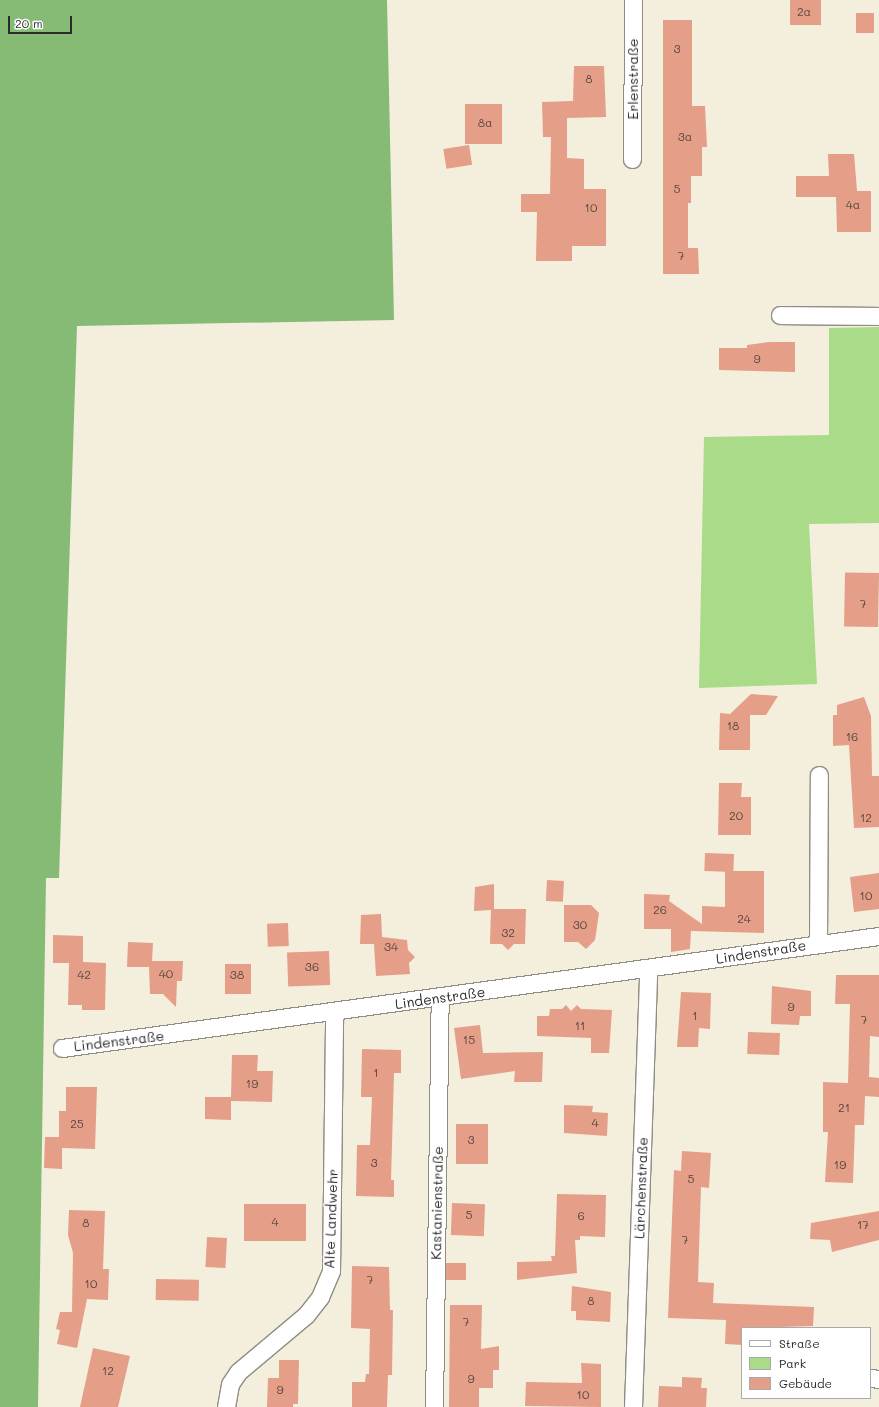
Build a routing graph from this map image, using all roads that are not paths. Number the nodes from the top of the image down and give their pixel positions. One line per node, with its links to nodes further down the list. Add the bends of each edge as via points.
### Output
1 (633, 0): 2 (street, Erlenstraße)
2 (632, 159)
3 (780, 315): 4 (street)
4 (879, 316)
5 (819, 775): 7 (street, Lindenstraße)
6 (879, 936): 7 (street, Lindenstraße)
7 (818, 944): 8 (street, Lindenstraße)
8 (648, 969): 9 (street, Lindenstraße); 14 (street, Lärchenstraße)
9 (440, 998): 10 (street, Lindenstraße); 13 (street, Kastanienstraße)
10 (334, 1013): 11 (street, Lindenstraße); 12 (street, Alte Landwehr, via 331,1271 320,1297 306,1315 238,1372 230,1384)
11 (62, 1048)
12 (226, 1407)
13 (434, 1407)
14 (633, 1407)

